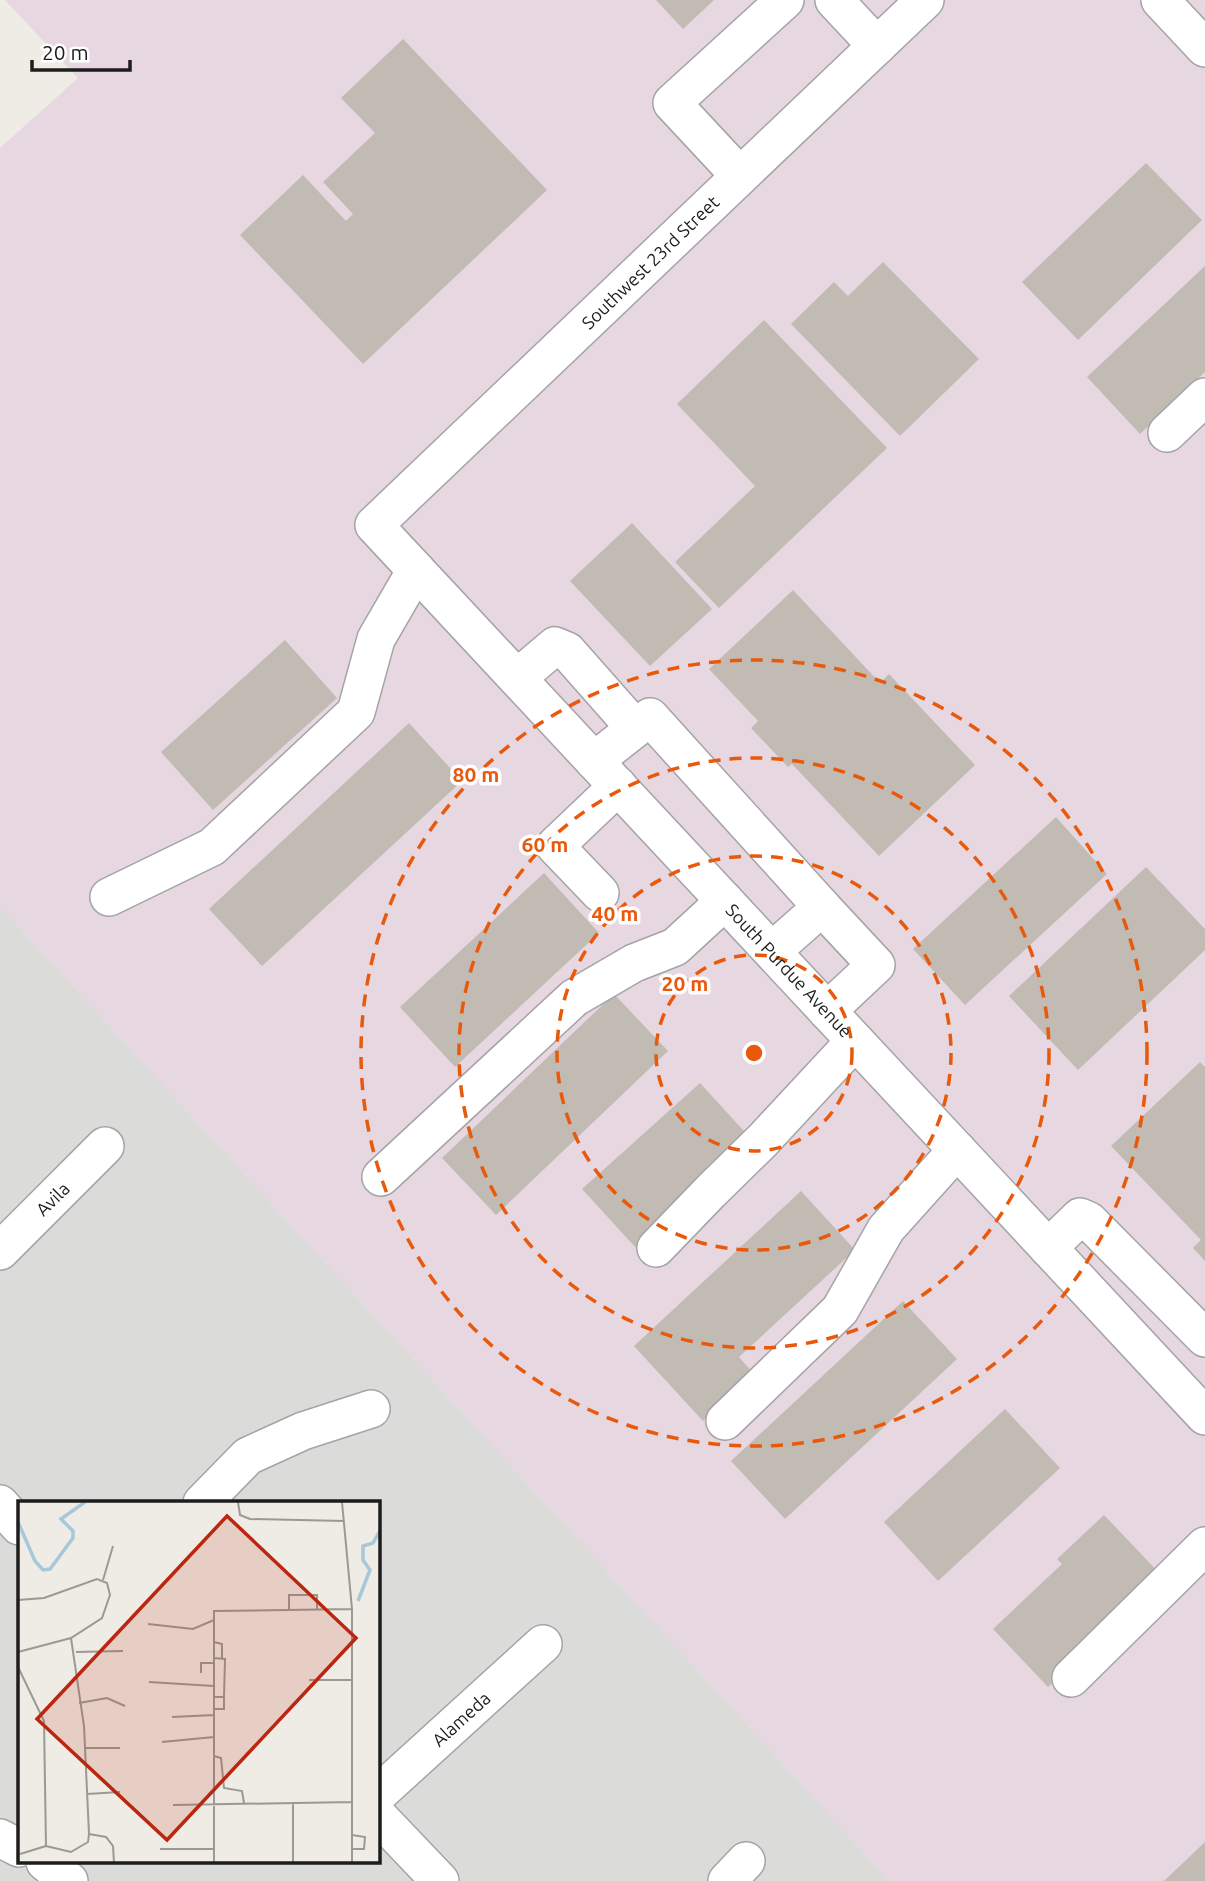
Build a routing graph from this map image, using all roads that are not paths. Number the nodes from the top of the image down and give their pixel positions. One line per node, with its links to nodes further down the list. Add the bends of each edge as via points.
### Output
1 (785, 0): 7 (street, via 672,103)
2 (834, 0): 5 (street)
3 (925, 0): 5 (street, Southwest 23rd Street)
4 (1160, 0): 6 (street)
5 (877, 46): 7 (street, Southwest 23rd Street)
6 (1205, 48)
7 (740, 176): 10 (street, Southwest 23rd Street)
8 (1205, 397): 9 (street)
9 (1167, 433)
10 (374, 524): 11 (street, South Purdue Avenue)
11 (416, 570): 12 (street, South Purdue Avenue); 16 (street, via 376,639 356,712 212,847)
12 (517, 678): 13 (street, via 555,646 567,651); 14 (street, South Purdue Avenue)
13 (635, 728): 14 (street); 18 (street, via 650,717)
14 (606, 774): 15 (street, via 555,846); 17 (street, South Purdue Avenue)
15 (600, 894)
16 (109, 897)
17 (725, 901): 19 (street, South Purdue Avenue); 24 (street, via 675,947 634,963 574,998)
18 (822, 907): 19 (street); 20 (street, via 876,965)
19 (772, 951): 20 (street, South Purdue Avenue)
20 (827, 1011): 21 (street, South Purdue Avenue)
21 (855, 1041): 23 (street, South Purdue Avenue); 25 (street)
22 (105, 1146): 27 (street, Avila)
23 (957, 1150): 26 (street, South Purdue Avenue); 31 (street, via 886,1229 840,1310)
24 (380, 1177)
25 (656, 1248)
26 (1048, 1248): 28 (street, via 1080,1217 1089,1221); 30 (street, South Purdue Avenue)
27 (0, 1251)
28 (1205, 1338)
29 (371, 1409): 32 (street, via 303,1431 248,1456)
30 (1205, 1416)
31 (725, 1421)
32 (204, 1501)
33 (0, 1504): 34 (street)
34 (18, 1525)
35 (1205, 1546): 37 (street)
36 (543, 1644): 38 (street, Alameda)
37 (1071, 1678)
38 (380, 1792)
39 (380, 1818): 44 (street)
40 (0, 1838): 41 (street)
41 (18, 1847)
42 (48, 1864): 43 (street)
43 (69, 1881)
44 (440, 1881)

